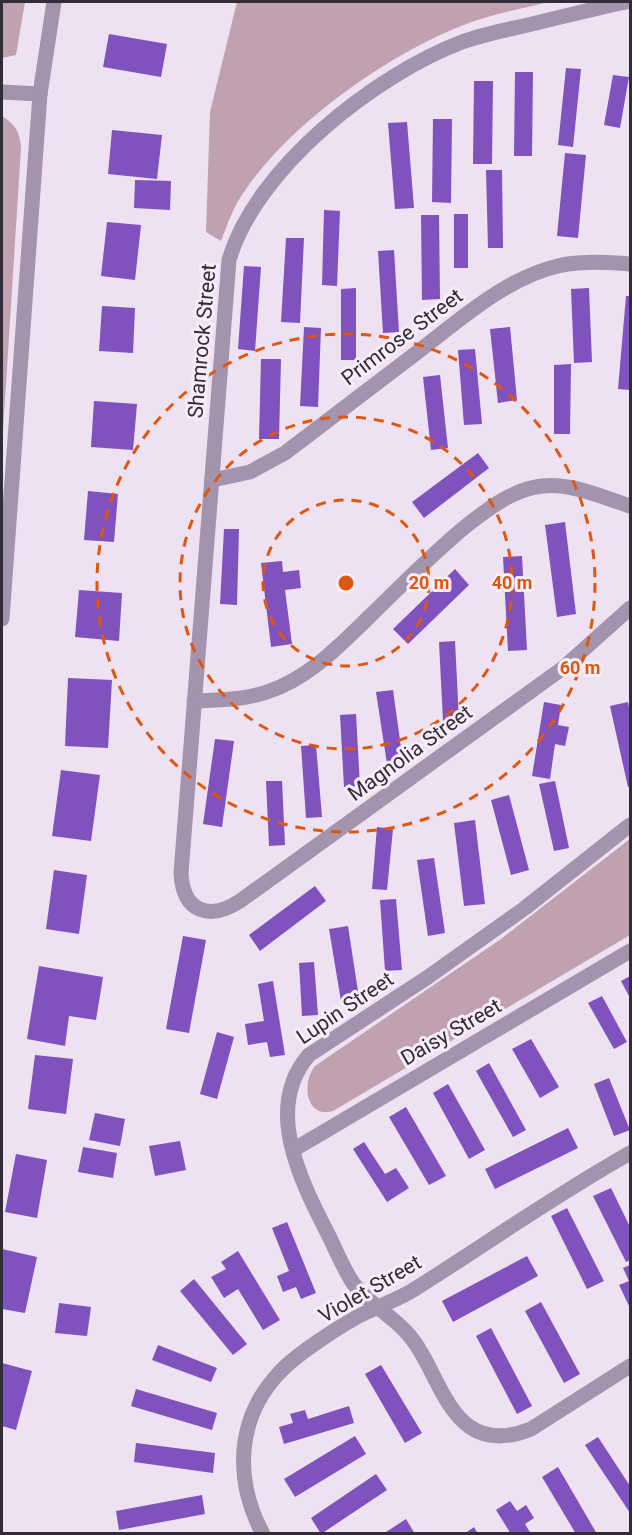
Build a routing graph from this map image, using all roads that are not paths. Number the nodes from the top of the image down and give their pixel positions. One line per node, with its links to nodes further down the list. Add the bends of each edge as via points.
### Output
1 (54, 2): 4 (street)
2 (626, 2): 6 (street, Shamrock Street, via 481,36 434,55 363,98 306,144 266,189 243,224 229,260)
3 (2, 92): 4 (street)
4 (40, 94): 9 (street)
5 (630, 264): 6 (street, Primrose Street, via 562,265 509,286 285,453 250,472)
6 (212, 480): 10 (street, Shamrock Street)
7 (630, 506): 10 (street, via 558,485 524,489 458,533 333,653 300,676 250,697)
8 (630, 608): 12 (street, Magnolia Street, via 563,668 252,893 224,910)
9 (2, 619)
10 (194, 701): 12 (street, Shamrock Street, via 181,873 185,895)
11 (630, 825): 14 (street, Lupin Street, via 525,908 309,1055 296,1073 287,1098)
12 (203, 911)
13 (630, 951): 14 (street, Daisy Street)
14 (293, 1150): 16 (street, Lupin Street, via 308,1196 348,1274)
15 (630, 1153): 16 (street, Violet Street, via 410,1292)
16 (379, 1307): 17 (street, Lupin Street, via 416,1343 453,1409 481,1433 507,1436 531,1429); 18 (street, Violet Street, via 291,1362 262,1396 247,1433 243,1473 246,1495)
17 (630, 1366)
18 (263, 1533)

